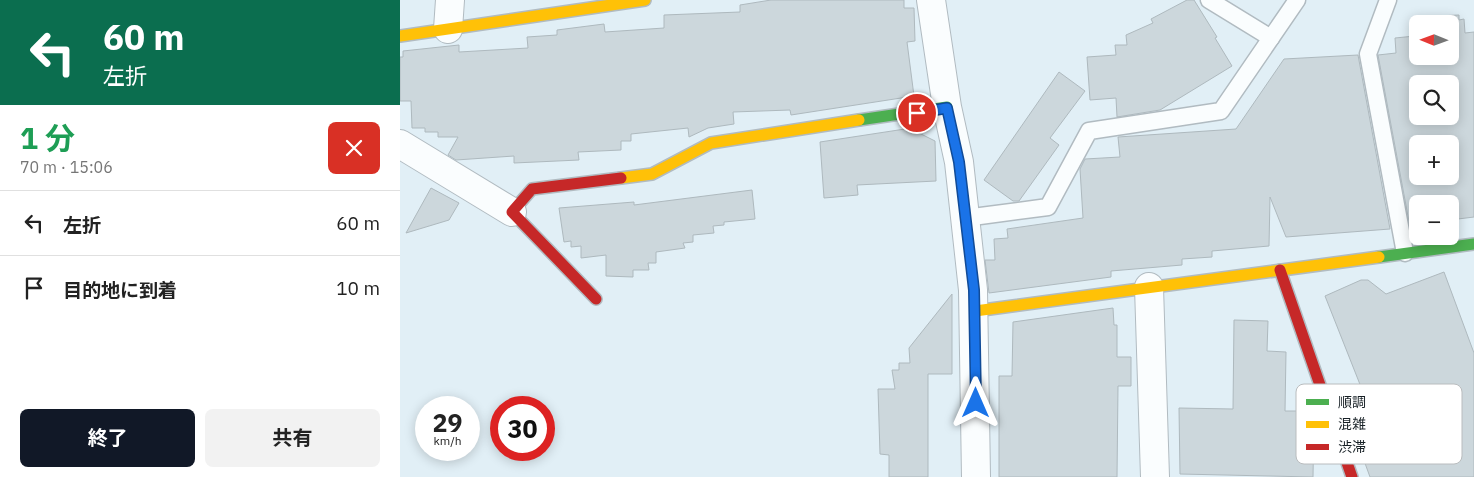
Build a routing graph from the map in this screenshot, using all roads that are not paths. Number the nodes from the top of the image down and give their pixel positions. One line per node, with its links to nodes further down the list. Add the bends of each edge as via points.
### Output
1 (450, 0): 7 (street)
2 (644, 0): 7 (street)
3 (931, 0): 10 (street)
4 (1209, 0): 9 (lane)
5 (1297, 0): 9 (lane)
6 (1388, 0): 15 (lane, via 1368,54)
7 (448, 29): 8 (street)
8 (400, 36)
9 (1271, 38): 13 (lane, via 1221,111 1089,131 1048,207)
10 (947, 108): 12 (street, via 711,143 652,174 532,189); 13 (street, via 959,162)
11 (400, 144): 12 (street)
12 (512, 212): 18 (street)
13 (965, 218): 19 (street)
14 (1474, 244): 15 (street)
15 (1405, 253): 16 (street)
16 (1280, 270): 17 (street); 20 (street)
17 (1150, 288): 19 (street); 23 (street)
18 (596, 298)
19 (975, 311): 22 (street)
20 (1320, 384)
21 (1347, 464): 24 (street)
22 (976, 477)
23 (1155, 477)
24 (1352, 477)

